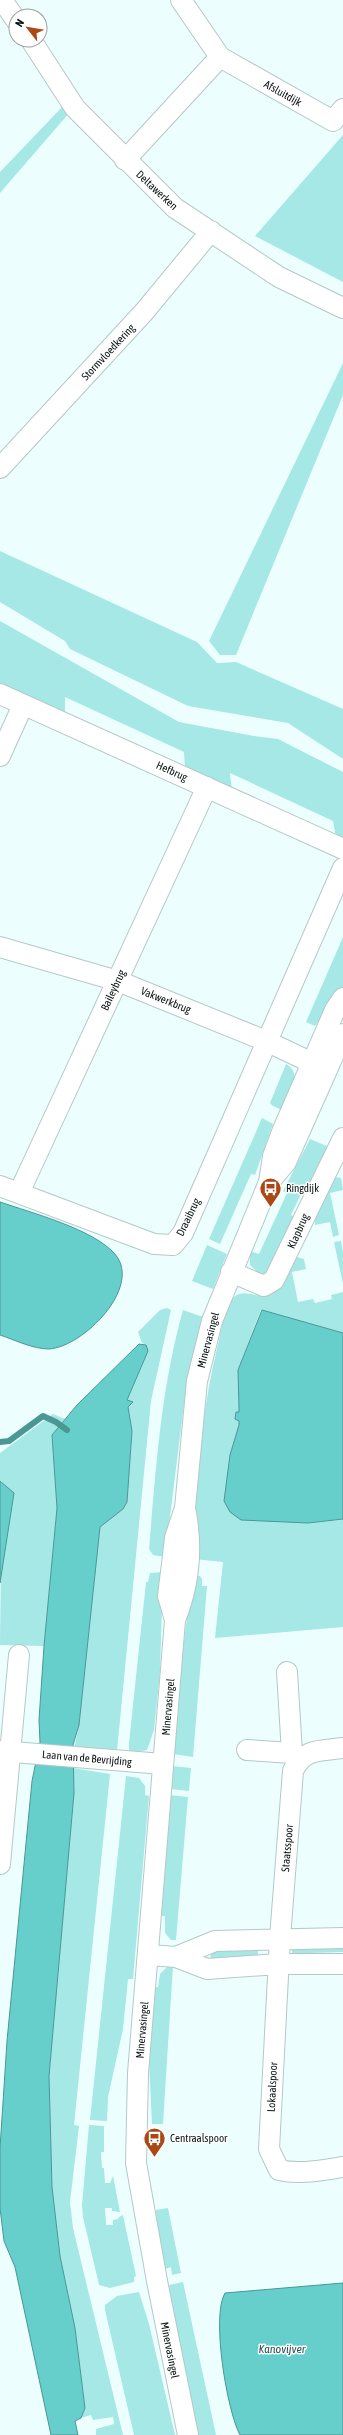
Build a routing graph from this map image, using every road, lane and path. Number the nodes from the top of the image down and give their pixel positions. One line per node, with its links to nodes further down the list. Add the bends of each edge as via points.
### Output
1 (2, 0): 3 (street)
2 (181, 0): 5 (street, Afsluitdijk)
3 (8, 9)
4 (36, 48): 7 (street, Deltawerken, via 75,108)
5 (220, 57): 6 (street, Afsluitdijk, via 333,121); 7 (street)
6 (343, 109)
7 (125, 160): 8 (street, Deltawerken, via 175,208)
8 (211, 231): 9 (street, Deltawerken, via 279,277); 10 (street, Stormvloedkering, via 144,312)
9 (343, 308)
10 (0, 468)
11 (0, 694): 12 (street, Hefbrug)
12 (23, 705): 13 (street); 14 (street, Hefbrug)
13 (0, 756)
14 (207, 787): 15 (street, Hefbrug); 18 (street, Baileybrug)
15 (343, 849)
16 (343, 868): 21 (street)
17 (0, 947): 18 (street, Vakwerkbrug)
18 (118, 981): 21 (street, Vakwerkbrug); 25 (street, Baileybrug)
19 (343, 998): 22 (street, Minervasingel, via 335,1010)
20 (343, 1034): 22 (street, Minervasingel)
21 (266, 1041): 22 (street, Vakwerkbrug); 25 (street, Draaibrug, via 183,1233 173,1246 154,1244)
22 (319, 1067): 26 (street, Minervasingel, via 286,1162 269,1182)
23 (343, 1138): 26 (street, Klapbrug, via 274,1280 264,1286)
24 (0, 1186): 25 (street, Draaibrug)
25 (19, 1193)
26 (231, 1272): 33 (street, Minervasingel, via 218,1303 197,1381 185,1508 175,1538 168,1596 175,1620)
27 (19, 1655): 31 (street)
28 (287, 1672): 32 (street, Staatsspoor)
29 (343, 1748): 32 (street)
30 (247, 1750): 32 (street)
31 (12, 1752): 33 (street, Laan van de Bevrijding); 34 (street)
32 (295, 1756): 35 (street, Staatsspoor)
33 (163, 1764): 37 (street, Minervasingel)
34 (0, 1864)
35 (280, 1938): 36 (street); 38 (street, via 215,1941); 39 (street, Lokaalspoor)
36 (343, 1938)
37 (149, 1955): 38 (street); 42 (street, Minervasingel, via 138,2073 136,2163 156,2281)
38 (176, 1957): 39 (street, via 207,1969)
39 (279, 1964): 40 (street); 41 (street, Lokaalspoor, via 269,2149 278,2170 310,2172)
40 (343, 1964)
41 (343, 2166)
42 (188, 2435)

